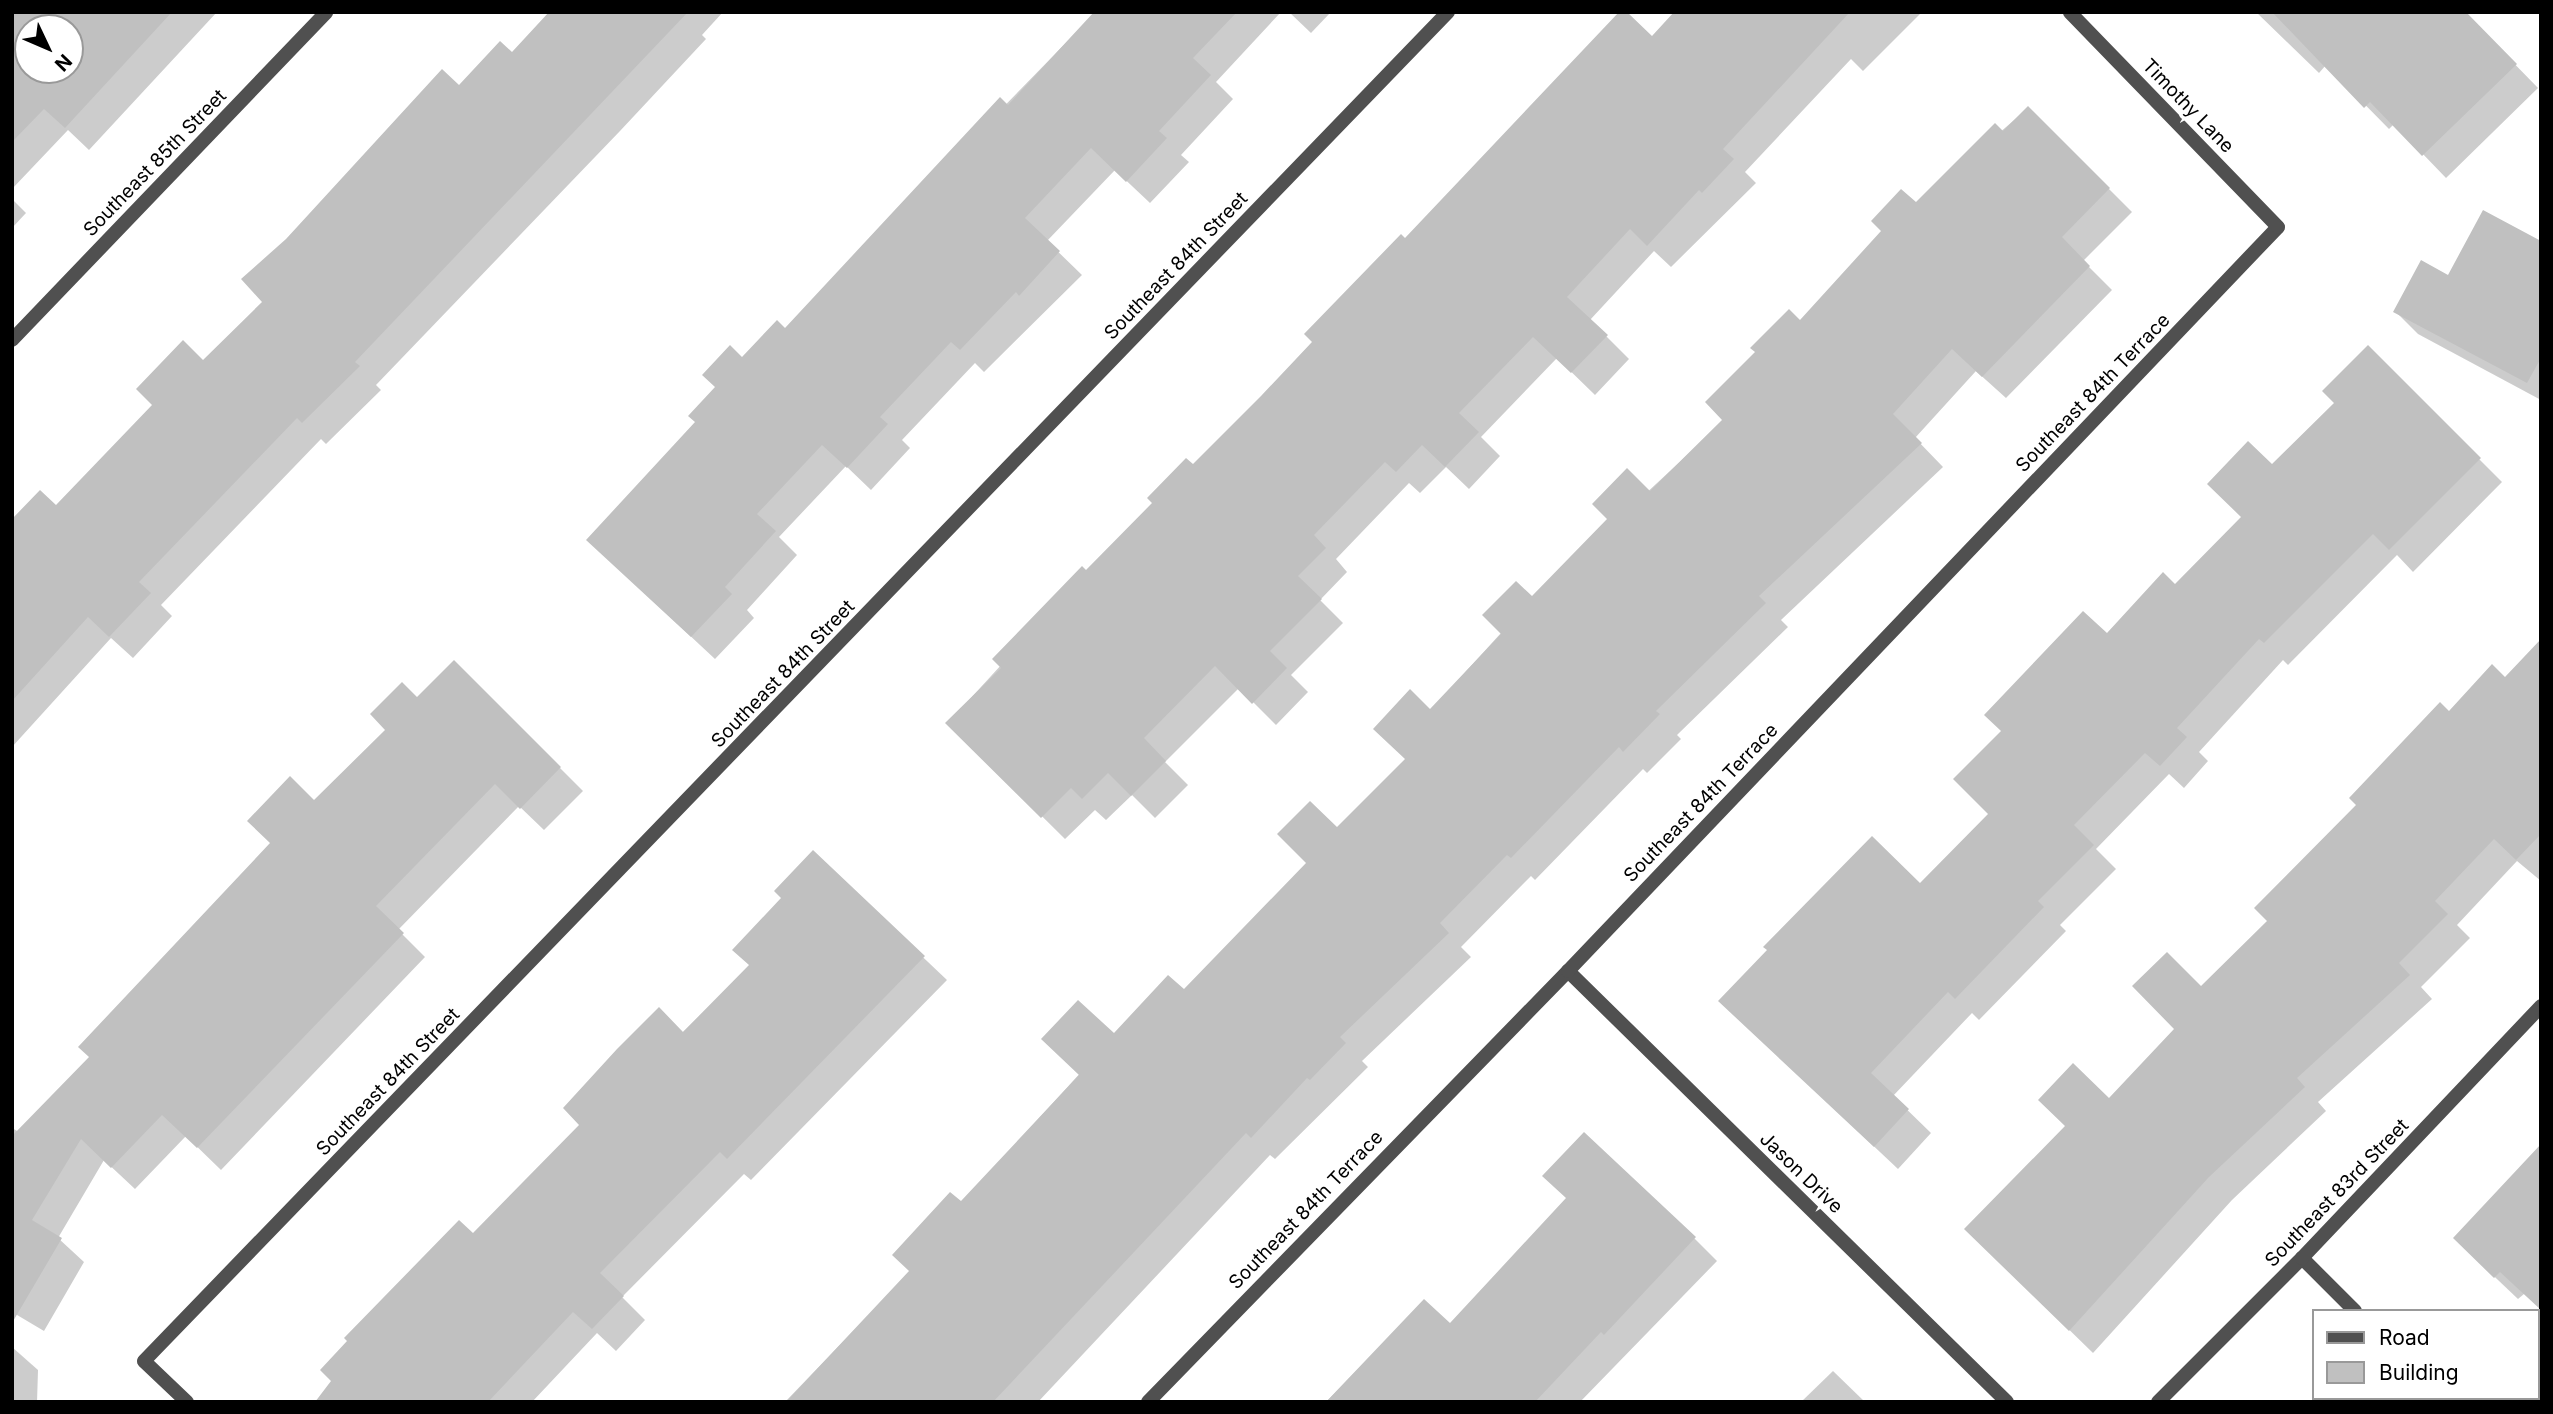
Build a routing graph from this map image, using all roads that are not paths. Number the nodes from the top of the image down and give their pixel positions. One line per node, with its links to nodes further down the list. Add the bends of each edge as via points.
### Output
1 (326, 12): 5 (street, Southeast 85th Street)
2 (1448, 12): 10 (street, Southeast 84th Street, via 144,1361)
3 (2070, 12): 4 (street, Timothy Lane)
4 (2278, 227): 6 (street, Southeast 84th Terrace)
5 (12, 340)
6 (1568, 971): 11 (street, Southeast 84th Terrace); 12 (street, Jason Drive)
7 (2541, 1006): 8 (street, Southeast 83rd Street)
8 (2302, 1258): 9 (street); 13 (street, Southeast 83rd Street)
9 (2353, 1309)
10 (187, 1402)
11 (1148, 1402)
12 (2007, 1402)
13 (2158, 1402)

